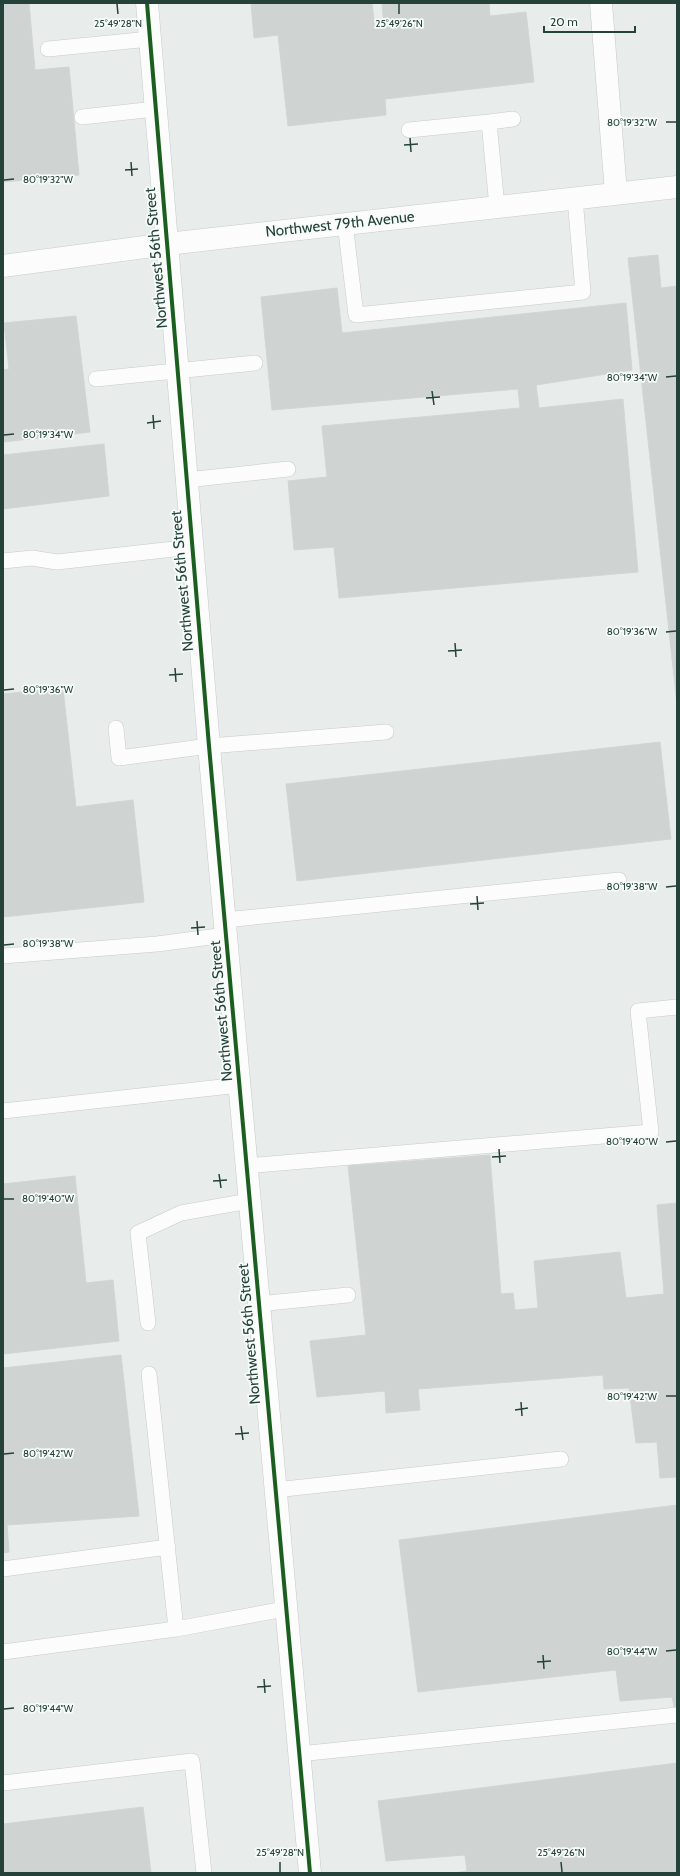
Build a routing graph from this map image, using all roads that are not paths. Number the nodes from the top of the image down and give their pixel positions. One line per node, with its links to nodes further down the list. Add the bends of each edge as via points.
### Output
1 (147, 3): 3 (street, Northwest 56th Street)
2 (602, 3): 11 (street)
3 (150, 39): 4 (lane); 5 (street, Northwest 56th Street)
4 (48, 49)
5 (155, 109): 6 (lane); 15 (street, Northwest 56th Street)
6 (82, 117)
7 (514, 119): 8 (lane)
8 (489, 122): 9 (lane); 13 (lane)
9 (409, 130)
10 (677, 186): 11 (street, Northwest 79th Avenue)
11 (616, 194): 12 (street, Northwest 79th Avenue)
12 (575, 198): 13 (street, Northwest 79th Avenue); 14 (lane, via 583,292 356,315)
13 (497, 207): 14 (street, Northwest 79th Avenue)
14 (345, 223): 15 (street, Northwest 79th Avenue)
15 (167, 244): 16 (street, Northwest 79th Avenue); 18 (street, Northwest 56th Street)
16 (3, 266)
17 (255, 363): 18 (lane)
18 (177, 370): 19 (lane); 21 (street, Northwest 56th Street)
19 (96, 379)
20 (288, 469): 21 (lane)
21 (186, 480): 22 (street, Northwest 56th Street)
22 (192, 547): 23 (lane, via 57,562 32,558); 26 (street, Northwest 56th Street)
23 (3, 560)
24 (116, 728): 26 (lane, via 119,758)
25 (386, 732): 26 (lane)
26 (209, 746): 28 (street, Northwest 56th Street)
27 (618, 880): 28 (lane)
28 (225, 928): 29 (lane, via 157,944); 31 (street, Northwest 56th Street)
29 (3, 956)
30 (677, 1007): 33 (lane, via 638,1011 651,1132)
31 (240, 1085): 32 (lane); 33 (street, Northwest 56th Street)
32 (3, 1112)
33 (246, 1166): 34 (street, Northwest 56th Street)
34 (249, 1201): 36 (street, Northwest 56th Street); 37 (lane, via 181,1212 138,1233)
35 (348, 1295): 36 (lane)
36 (258, 1304): 40 (street, Northwest 56th Street)
37 (148, 1323)
38 (149, 1374): 41 (lane)
39 (561, 1460): 40 (lane)
40 (275, 1490): 43 (street, Northwest 56th Street)
41 (168, 1547): 42 (lane); 44 (lane)
42 (3, 1569)
43 (285, 1609): 44 (lane); 47 (street, Northwest 56th Street)
44 (176, 1629): 45 (lane)
45 (3, 1652)
46 (677, 1715): 47 (lane)
47 (299, 1754): 50 (street, Northwest 56th Street)
48 (3, 1783): 49 (lane, via 192,1761)
49 (204, 1873)
50 (310, 1873)

